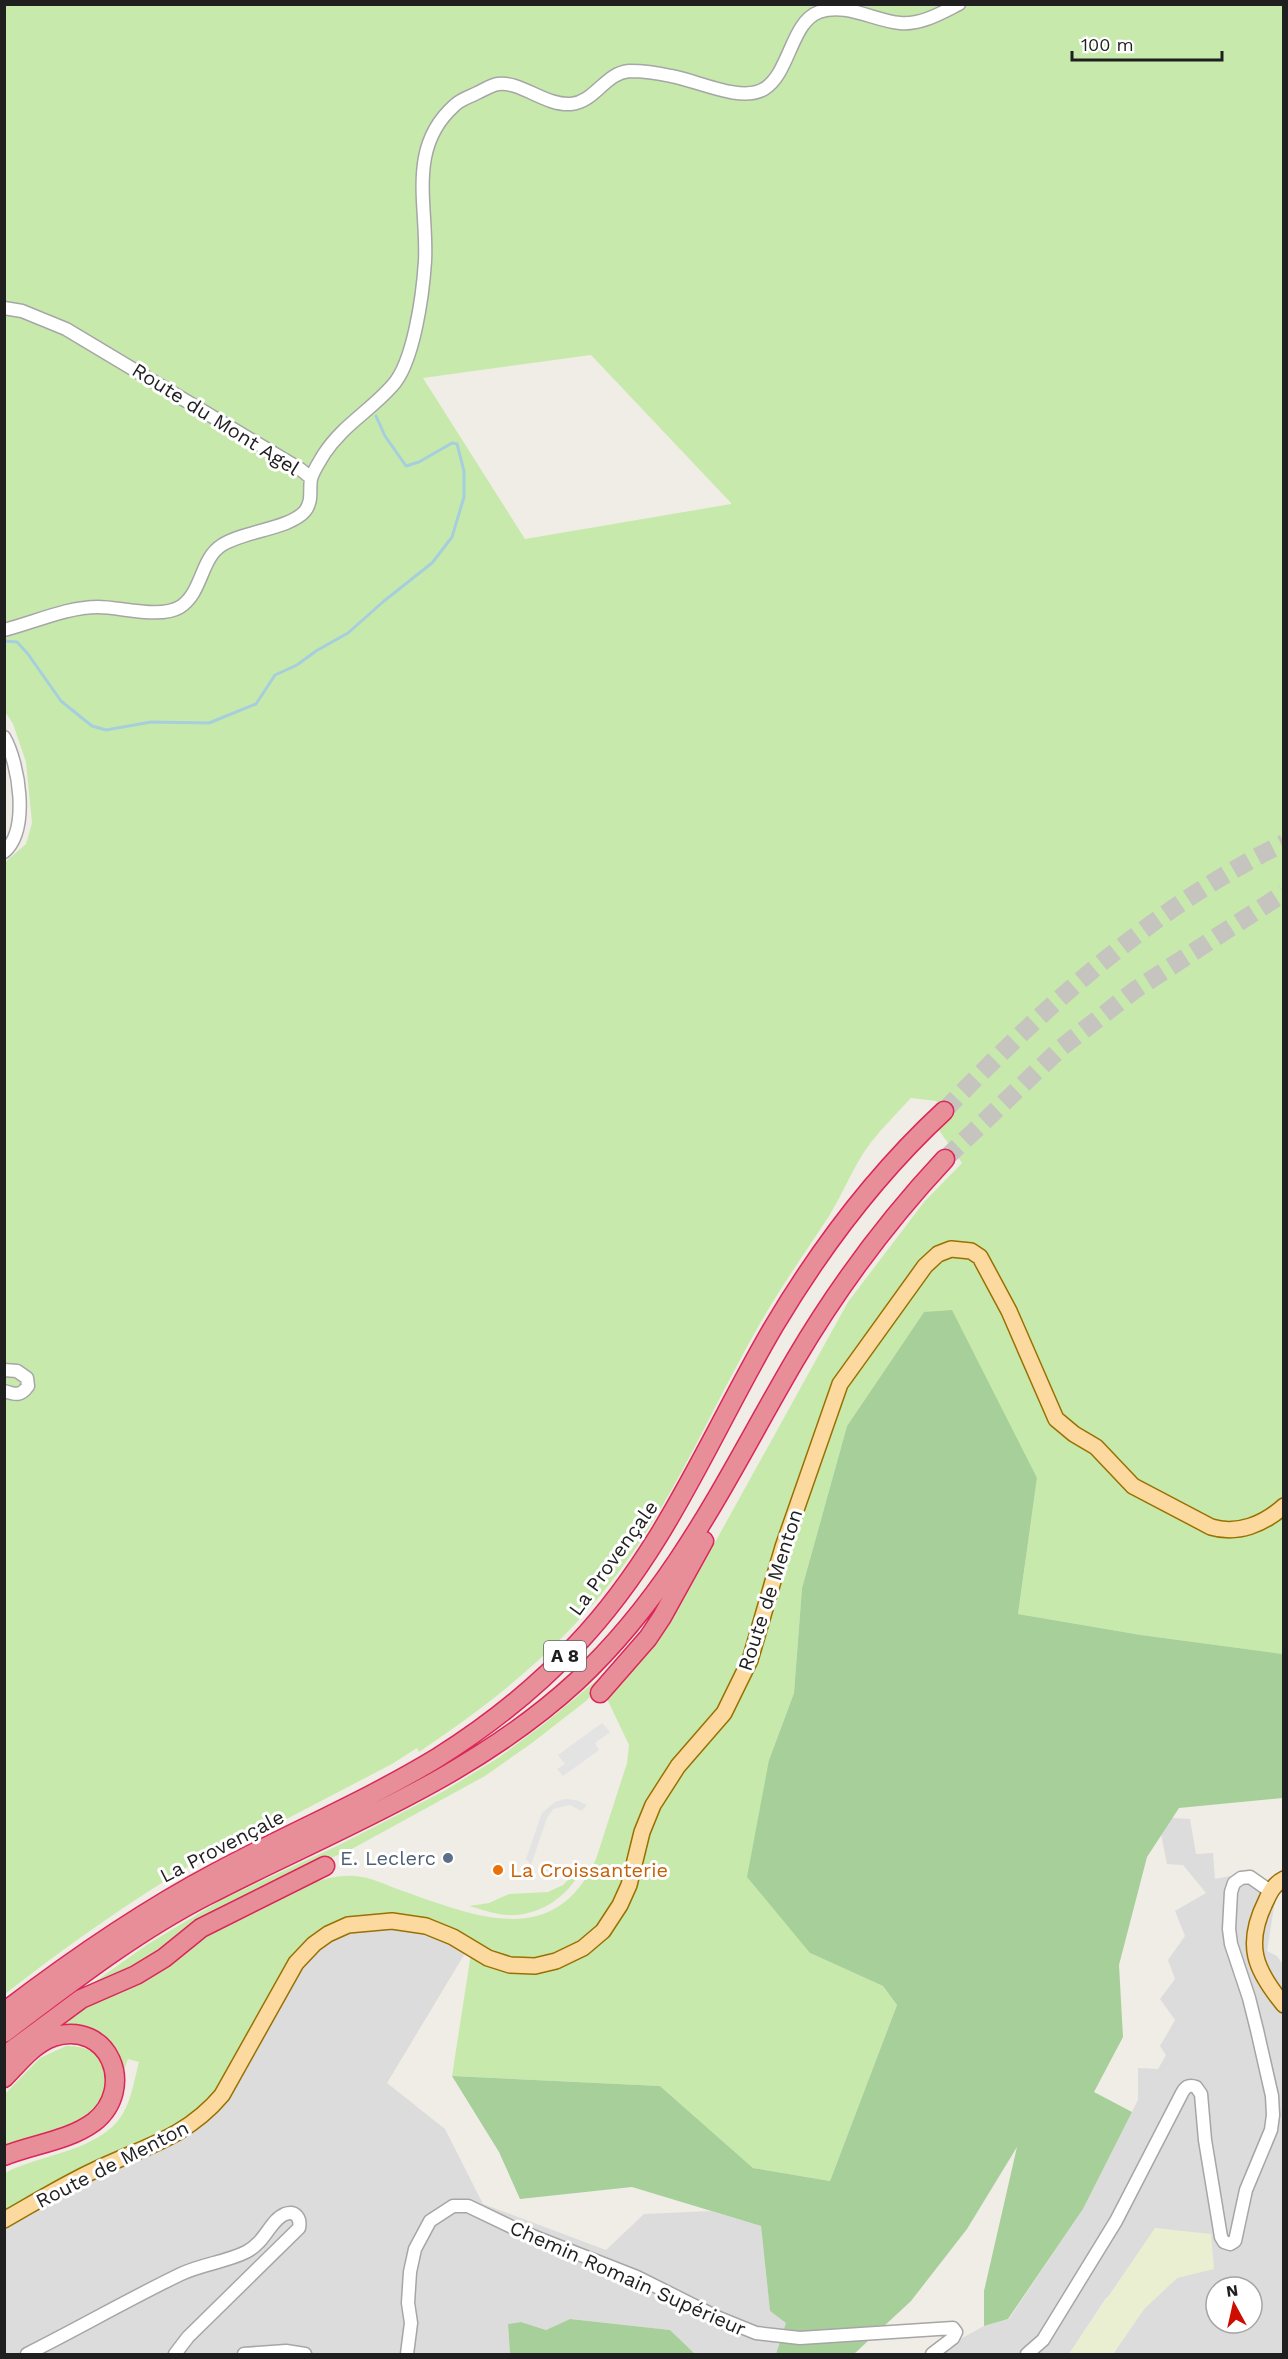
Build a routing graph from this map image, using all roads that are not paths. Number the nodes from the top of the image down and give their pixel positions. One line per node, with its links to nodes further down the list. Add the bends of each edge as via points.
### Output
1 (959, 4): 3 (street, via 933,18 901,24 845,10 817,12 798,33 769,86 748,94 672,76 631,71 620,73 593,96 576,103 558,104 500,84 456,103 437,126 426,150 421,185 425,263 411,352 394,385 338,434)
2 (4, 308): 3 (street, Route du Mont Agel, via 66,328)
3 (311, 478): 4 (street, Route du Mont Agel, via 312,493 306,510 294,520 222,544 212,554 193,595 180,607 167,611 87,608)
4 (8, 629)
5 (4, 737): 6 (street, via 15,761 19,795 17,834)
6 (4, 852)
7 (944, 1111): 18 (highway, La Provençale / A 8, via 869,1191 820,1255 774,1326 661,1535 613,1602 562,1659 490,1722 436,1758 160,1903 87,1950)
8 (945, 1159): 11 (highway, La Provençale / A 8, via 882,1230 836,1294)
9 (4, 1370): 10 (street, via 17,1371 27,1378 28,1386 15,1395)
10 (4, 1391)
11 (756, 1431): 13 (highway, via 719,1514 673,1600 648,1638); 19 (highway, La Provençale / A 8, via 690,1544 656,1593 593,1665 541,1712 439,1780 203,1897 136,1937)
12 (1284, 1506): 23 (main road, Route de Menton, via 1253,1526 1223,1530 1127,1481 1096,1447 1066,1429 1052,1414 994,1278 980,1257 959,1248 938,1254 840,1384 783,1547 750,1660 724,1713 678,1766 653,1805 629,1885 603,1931 583,1948 535,1966 510,1965 488,1958 426,1926 368,1922 328,1934 296,1963 210,2110 193,2125 156,2145 93,2170)
13 (600, 1693)
14 (325, 1866): 20 (highway, via 201,1928 136,1975 81,1999)
15 (1284, 1879): 16 (main road)
16 (1274, 1893): 17 (main road, via 1257,1924 1254,1947 1264,1981); 30 (street, via 1250,1877 1234,1883 1231,1892 1231,1944 1249,1998 1274,2115 1246,2190 1235,2241 1230,2244 1221,2237 1201,2094 1191,2085 1181,2095 1116,2221 1042,2340)
17 (1284, 2005)
18 (4, 2012)
19 (4, 2033)
20 (4, 2056)
21 (4, 2078): 22 (highway, via 33,2048 52,2038 73,2034 104,2049 115,2075 108,2106 95,2121 60,2139)
22 (4, 2156)
23 (4, 2220)
24 (27, 2355): 25 (street, via 183,2273 245,2253 260,2244 283,2215 297,2215 299,2228 188,2337)
25 (176, 2355)
26 (244, 2355): 27 (street, via 286,2351)
27 (305, 2355)
28 (407, 2355): 29 (street, Chemin Romain Supérieur, via 410,2272 416,2249 430,2221 453,2206 468,2206 637,2277 756,2334 800,2338 953,2328 953,2338)
29 (932, 2355)
30 (1028, 2355)

